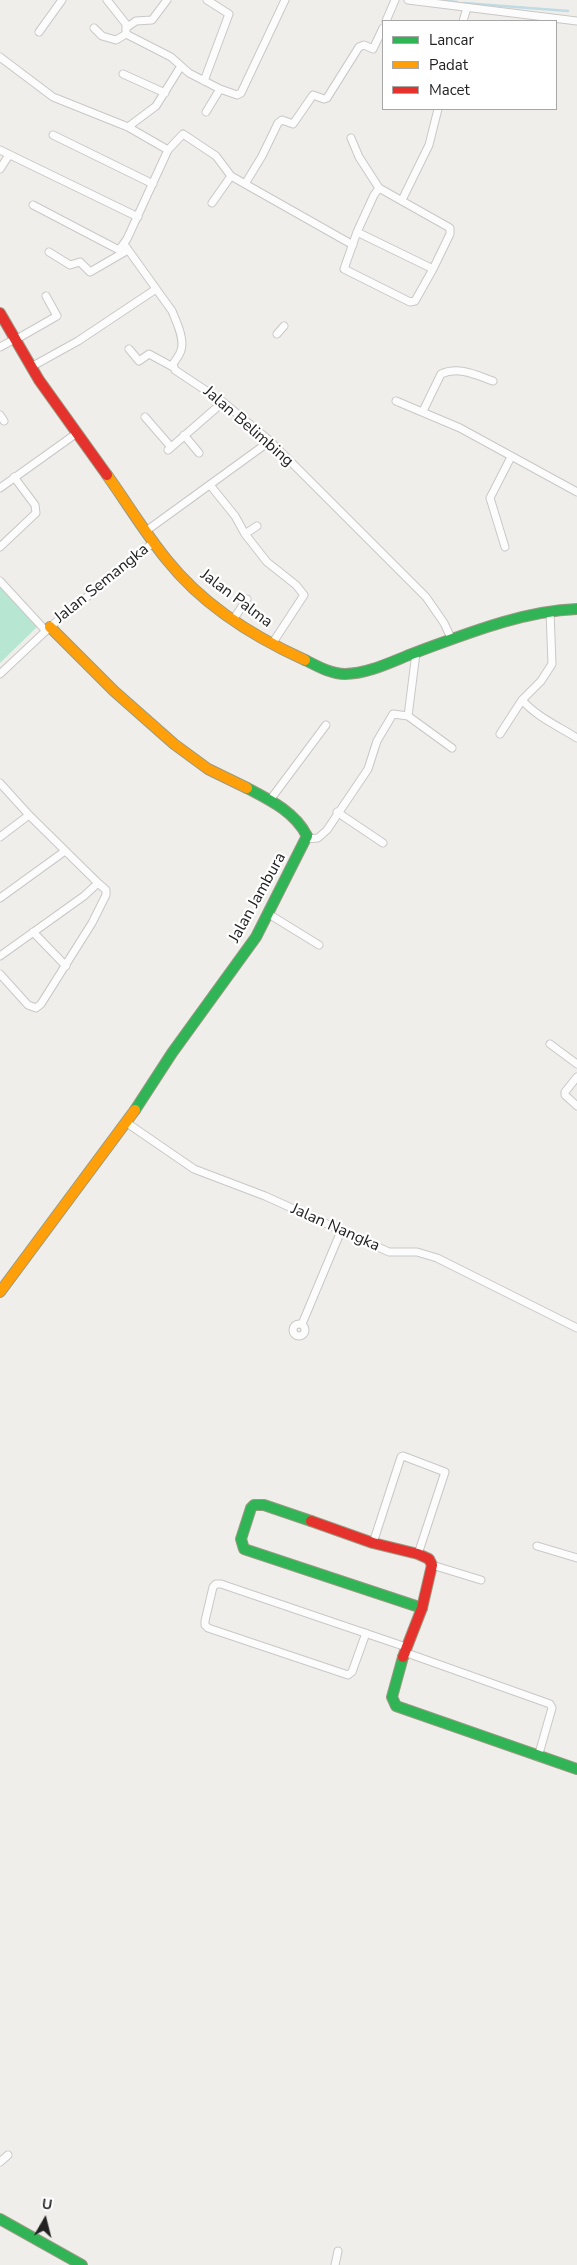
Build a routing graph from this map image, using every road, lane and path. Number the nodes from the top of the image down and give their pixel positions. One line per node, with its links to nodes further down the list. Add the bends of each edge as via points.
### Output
1 (62, 0): 16 (street)
2 (107, 0): 15 (street, via 126,24)
3 (167, 0): 15 (street, via 152,20 136,21)
4 (207, 0): 20 (street, via 229,14)
5 (285, 0): 21 (street, via 241,93 237,95)
6 (395, 0): 10 (street)
7 (408, 0): 8 (street)
8 (460, 3): 9 (street)
9 (467, 8): 11 (street); 12 (street)
10 (386, 20)
11 (463, 20)
12 (577, 21)
13 (94, 28): 15 (street, via 102,36 116,40)
14 (382, 30): 34 (street, via 374,49 358,47 327,98 324,100 313,95 292,124 282,120 278,123)
15 (126, 31): 18 (street)
16 (39, 32)
17 (0, 57): 25 (street, via 52,97)
18 (181, 66): 20 (street); 22 (street)
19 (123, 74): 22 (street)
20 (204, 81): 21 (street)
21 (220, 89): 24 (street)
22 (165, 93): 25 (street, via 156,106)
23 (438, 110): 36 (street, via 430,145)
24 (206, 112)
25 (128, 128): 29 (street)
26 (53, 135): 33 (street)
27 (350, 138): 35 (street)
28 (0, 150): 30 (street)
29 (168, 150): 32 (street, via 183,134 216,156); 33 (street)
30 (9, 155): 31 (street); 39 (street)
31 (0, 168)
32 (231, 176): 34 (street); 37 (street)
33 (153, 184): 39 (street)
34 (245, 184): 41 (street)
35 (379, 188): 36 (street); 40 (street)
36 (402, 200): 44 (street, via 450,228)
37 (212, 203)
38 (33, 205): 42 (street, via 115,249)
39 (138, 217): 42 (street)
40 (357, 232): 41 (street); 44 (street)
41 (353, 245): 44 (street, via 344,269 410,302 415,301)
42 (126, 247): 43 (street, via 90,272 80,262 70,265); 45 (street)
43 (50, 252)
44 (433, 269)
45 (156, 289): 53 (street, via 78,341); 54 (street, via 172,311 182,344)
46 (46, 296): 50 (street, via 57,316)
47 (0, 313): 50 (street, Jalan Palma)
48 (284, 326): 49 (street)
49 (276, 334)
50 (15, 339): 51 (street); 53 (street, Jalan Palma)
51 (0, 347)
52 (129, 349): 54 (street, Jalan Belimbing, via 139,361 149,354)
53 (31, 367): 60 (street, Jalan Palma)
54 (173, 367): 57 (street, Jalan Belimbing)
55 (493, 381): 58 (street, via 463,371 441,374)
56 (396, 400): 58 (street)
57 (223, 402): 61 (street); 62 (street, Jalan Belimbing)
58 (423, 411): 64 (street)
59 (145, 417): 61 (street, via 169,448)
60 (77, 433): 65 (street); 70 (street, Jalan Palma)
61 (184, 435): 63 (street)
62 (270, 441): 66 (street); 81 (street, Jalan Belimbing, via 426,597)
63 (199, 452)
64 (511, 457): 68 (street); 74 (street, via 490,498)
65 (14, 477): 67 (street); 73 (street, via 35,505 36,513)
66 (210, 485): 70 (street); 71 (street)
67 (0, 488)
68 (577, 492)
69 (257, 526): 71 (street)
70 (146, 531): 72 (street, Jalan Palma)
71 (245, 534): 82 (street, via 267,562 304,595)
72 (154, 542): 79 (street, Jalan Palma, via 197,592); 80 (street, Jalan Semangka)
73 (0, 547)
74 (505, 547)
75 (0, 581): 80 (street)
76 (247, 599): 79 (street)
77 (577, 609): 78 (street, Jalan Palma)
78 (550, 611): 81 (street, Jalan Palma); 85 (street, via 552,664 542,681)
79 (233, 620): 82 (street, Jalan Palma)
80 (48, 629): 84 (street, Jalan Semangka); 92 (street, via 100,680 182,751 208,769)
81 (452, 640): 83 (street, Jalan Palma)
82 (272, 644): 83 (street, Jalan Palma, via 316,666 345,674 386,666)
83 (416, 653): 86 (street)
84 (0, 674)
85 (522, 700): 88 (street); 89 (street, via 540,716)
86 (408, 716): 90 (street); 93 (street, via 395,713 390,717 376,741 368,769)
87 (326, 725): 92 (street)
88 (500, 734)
89 (577, 738)
90 (452, 748)
91 (0, 783): 94 (street)
92 (270, 800): 96 (street, via 298,820 306,832)
93 (337, 812): 96 (street, via 324,834); 97 (street)
94 (29, 815): 95 (street); 98 (street)
95 (0, 837)
96 (306, 839): 101 (street, Jalan Jambura)
97 (383, 843)
98 (65, 851): 99 (street); 100 (street)
99 (98, 883): 102 (street); 105 (street, via 106,890 106,895)
100 (0, 898)
101 (267, 913): 103 (street); 111 (street, Jalan Jambura, via 256,937 172,1053)
102 (33, 932): 104 (street); 105 (street)
103 (319, 945)
104 (0, 956)
105 (66, 966): 106 (street, via 36,1008 28,1005)
106 (0, 974)
107 (550, 1044): 108 (street)
108 (577, 1064)
109 (577, 1077): 110 (street, via 565,1092)
110 (577, 1106)
111 (127, 1123): 112 (street, Jalan Nangka, via 194,1169); 113 (street, Jalan Jambura)
112 (341, 1231): 114 (street); 115 (street, Jalan Nangka, via 389,1252 417,1252 437,1258)
113 (0, 1292)
114 (302, 1324)
115 (577, 1328)
116 (373, 1543): 118 (street); 118 (street, via 403,1456 445,1472); 122 (street, via 259,1504 251,1508 241,1539 244,1549 251,1552)
117 (537, 1546): 119 (street)
118 (418, 1554): 120 (street, via 429,1559)
119 (577, 1558)
120 (432, 1565): 121 (street); 122 (street)
121 (481, 1580)
122 (422, 1608): 124 (street)
123 (366, 1633): 123 (street, via 348,1675 208,1628 205,1621 213,1588 221,1584); 124 (street)
124 (405, 1650): 125 (street, via 392,1697 396,1706); 125 (street, via 550,1704 552,1708)
125 (538, 1757): 126 (street)
126 (577, 1769)
127 (8, 2155): 128 (street)
128 (0, 2162)
129 (0, 2219): 131 (street)
130 (338, 2251): 132 (street)
131 (82, 2265)
132 (335, 2265)

